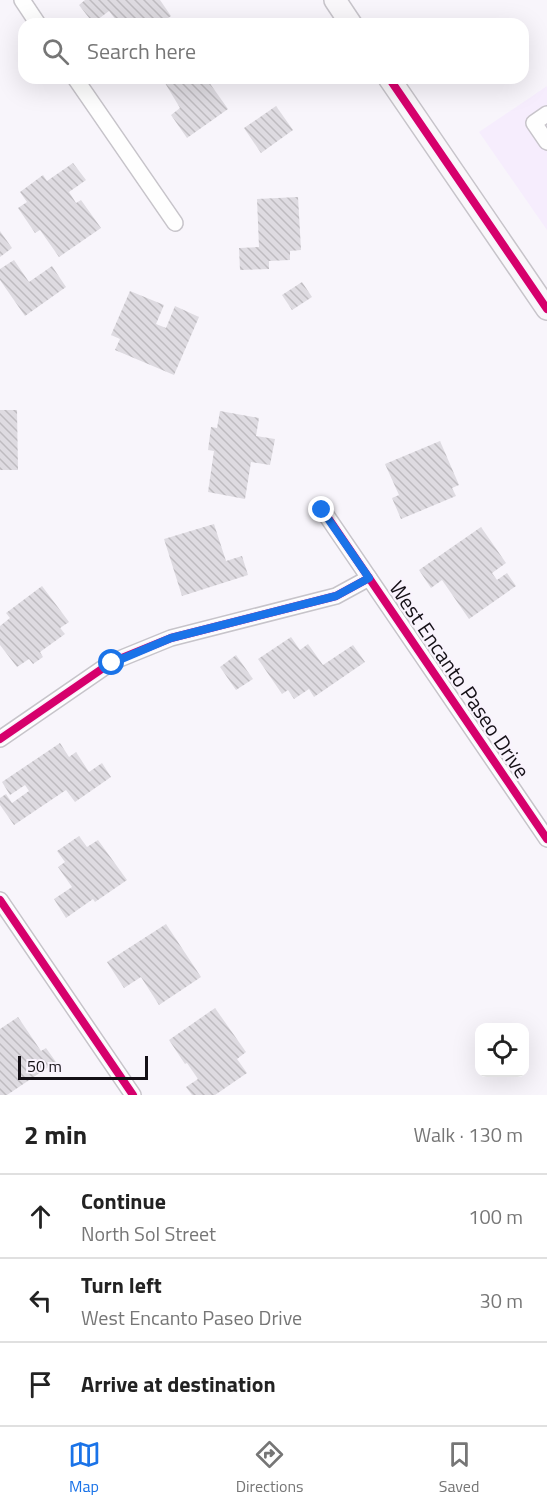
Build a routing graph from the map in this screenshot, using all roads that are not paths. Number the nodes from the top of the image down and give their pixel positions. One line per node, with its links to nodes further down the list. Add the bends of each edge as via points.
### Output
1 (22, 0): 3 (street)
2 (335, 0): 4 (street)
3 (34, 18)
4 (347, 18)
5 (79, 84): 9 (street)
6 (392, 84): 10 (street)
7 (547, 114): 8 (street, via 534,123)
8 (547, 142)
9 (175, 223)
10 (547, 309)
11 (322, 510): 12 (street, West Encanto Paseo Drive)
12 (369, 578): 13 (street, via 336,596 171,638 112,663); 14 (street, West Encanto Paseo Drive)
13 (0, 739)
14 (547, 839)
15 (0, 900): 16 (street)
16 (133, 1095)

